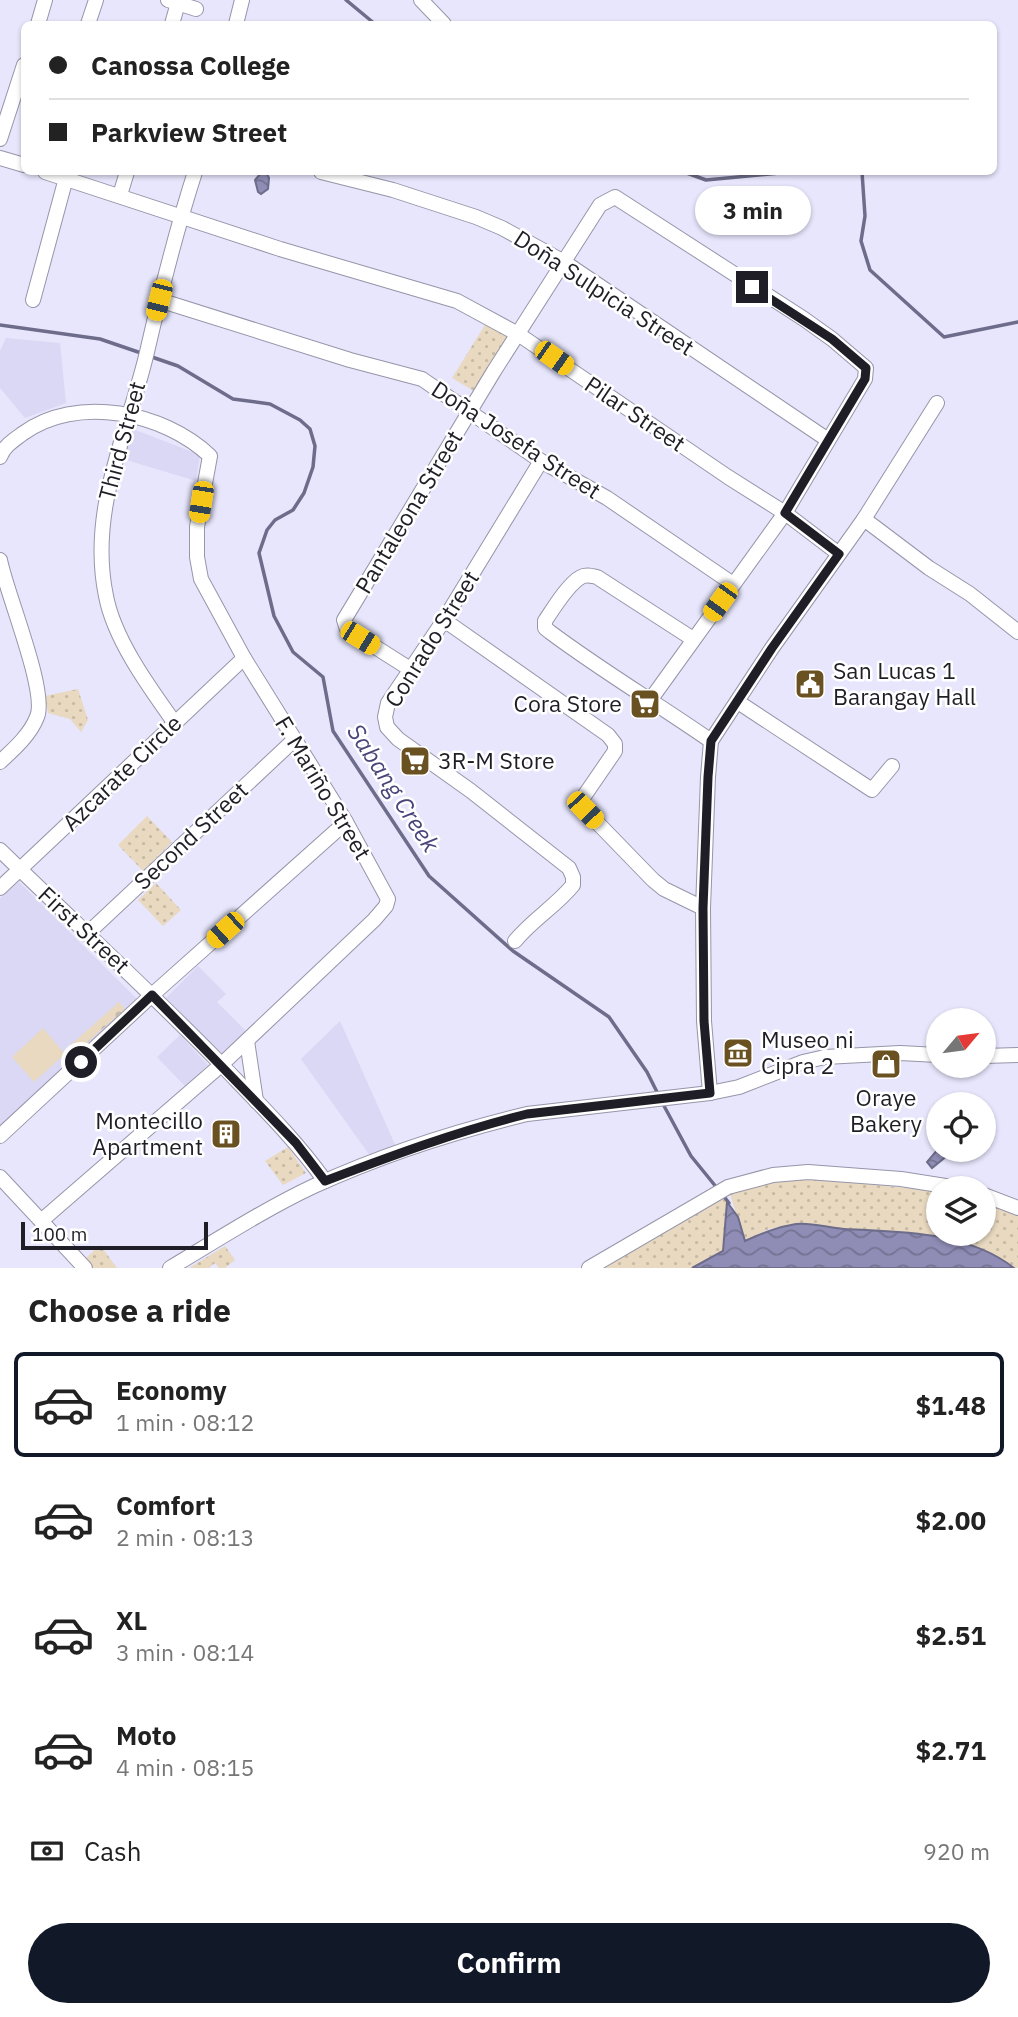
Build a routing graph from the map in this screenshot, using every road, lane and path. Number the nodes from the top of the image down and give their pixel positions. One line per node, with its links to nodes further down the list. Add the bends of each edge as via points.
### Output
1 (45, 0): 7 (street)
2 (96, 0): 8 (street)
3 (242, 0): 10 (street)
4 (421, 0): 11 (street)
5 (173, 2): 6 (street); 9 (street)
6 (195, 9)
7 (39, 21)
8 (89, 21)
9 (172, 21)
10 (237, 21)
11 (441, 21)
12 (21, 74): 13 (street)
13 (0, 139)
14 (0, 158): 15 (street)
15 (21, 164)
16 (56, 175): 20 (street, Pilar Street)
17 (126, 175): 21 (street)
18 (194, 175): 22 (street, Third Street)
19 (333, 175): 23 (street, Doña Sulpicia Street, via 476,217)
20 (66, 178): 21 (street, Pilar Street); 24 (street)
21 (120, 195): 22 (street, Pilar Street)
22 (181, 215): 25 (street, Third Street); 26 (street, Pilar Street, via 457,300)
23 (564, 262): 26 (street, Pantaleona Street); 30 (street, Doña Sulpicia Street); 30 (street, Pantaleona Street, via 600,205 615,197 804,319 866,368 865,379)
24 (33, 300)
25 (159, 300): 28 (street, Doña Josefa Street, via 422,379); 29 (street, Third Street)
26 (518, 334): 28 (street, Pantaleona Street); 33 (street, Pilar Street)
27 (937, 403): 34 (street)
28 (470, 412): 32 (street, Doña Josefa Street); 42 (street, Pantaleona Street, via 344,620 347,629)
29 (129, 414): 31 (street, F. Mariño Street, via 102,411 49,418); 41 (street, F. Mariño Street, via 198,444 210,456 197,527 197,557 201,579); 45 (street, Third Street, via 110,475 100,565 106,600 119,631)
30 (828, 440): 33 (street)
31 (0, 454)
32 (541, 461): 37 (street, Doña Josefa Street, via 607,498); 38 (street, Conrado Street)
33 (785, 513): 35 (street, Pilar Street); 37 (street)
34 (864, 519): 35 (street); 39 (street)
35 (839, 554): 44 (street)
36 (0, 560): 48 (street, via 37,689 39,714 30,731)
37 (733, 584): 40 (street)
38 (444, 620): 42 (street, Conrado Street); 54 (street, via 608,734 615,751 580,802 653,880)
39 (1018, 632)
40 (693, 639): 43 (street); 43 (street, via 597,577 581,576 557,603 545,628)
41 (244, 658): 45 (street, Azcarate Circle); 46 (street, F. Mariño Street)
42 (410, 670): 56 (street, Conrado Street, via 388,703 387,727 569,868 573,877 565,895)
43 (651, 699): 47 (street)
44 (738, 702): 47 (street); 49 (street, via 872,790)
45 (174, 722): 52 (street, Azcarate Circle)
46 (294, 740): 50 (street, F. Mariño Street); 55 (street, Second Street)
47 (711, 741): 54 (street)
48 (0, 762)
49 (892, 766)
50 (346, 822): 57 (street); 58 (street, F. Mariño Street, via 388,899 386,906)
51 (0, 850): 52 (street, First Street)
52 (20, 870): 53 (street, Azcarate Circle); 55 (street, First Street)
53 (0, 888)
54 (703, 908): 63 (street)
55 (88, 933): 57 (street, First Street)
56 (514, 941)
57 (152, 995): 62 (street, First Street); 65 (street)
58 (247, 1041): 62 (street, F. Mariño Street); 64 (street)
59 (926, 1054): 63 (street, via 825,1056)
60 (1018, 1055): 61 (street)
61 (996, 1056)
62 (221, 1065): 64 (street, First Street); 71 (street, F. Mariño Street)
63 (710, 1093): 67 (street, via 527,1114)
64 (256, 1101): 67 (street, First Street)
65 (0, 1136)
66 (0, 1177): 71 (street)
67 (325, 1181): 73 (street)
68 (926, 1183): 74 (street, via 808,1172 773,1175 718,1192)
69 (996, 1200): 70 (street)
70 (1018, 1208)
71 (41, 1221): 72 (street)
72 (85, 1268)
73 (170, 1268)
74 (589, 1268)

